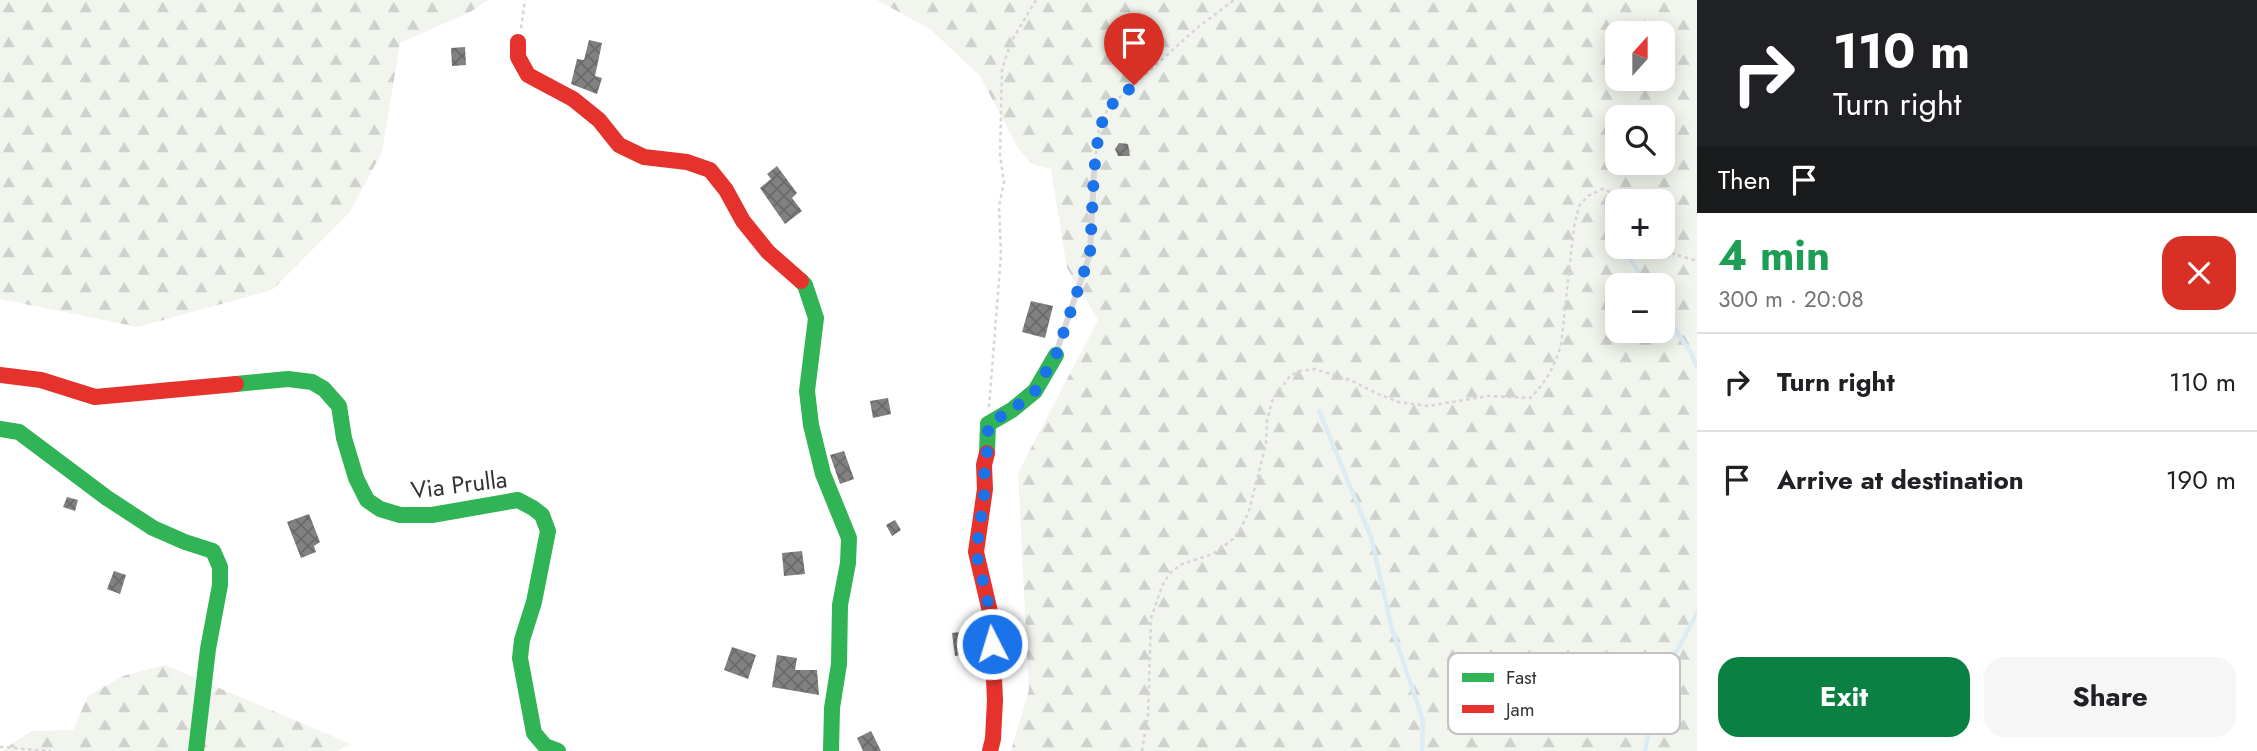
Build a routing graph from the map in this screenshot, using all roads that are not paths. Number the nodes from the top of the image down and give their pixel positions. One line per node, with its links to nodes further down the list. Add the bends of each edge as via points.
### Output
1 (518, 41): 8 (street, via 518,58 527,75 573,99 599,120 619,145 644,157 710,170 743,221 805,285 816,318 807,391 811,425 823,474 849,538)
2 (1094, 172): 3 (lane, via 1090,254)
3 (1056, 355): 9 (street, via 1035,391 988,424 976,552 991,616 995,700)
4 (0, 375): 7 (street, Via Prulla, via 41,380 95,397 288,379 312,382 339,406 356,478 367,500 380,509 400,515 432,515 518,500 528,504 543,515 548,530 520,658 534,733 545,746)
5 (0, 429): 6 (street, via 19,432 153,528 213,551 220,567 220,585)
6 (196, 751)
7 (558, 751)
8 (831, 751)
9 (990, 751)

